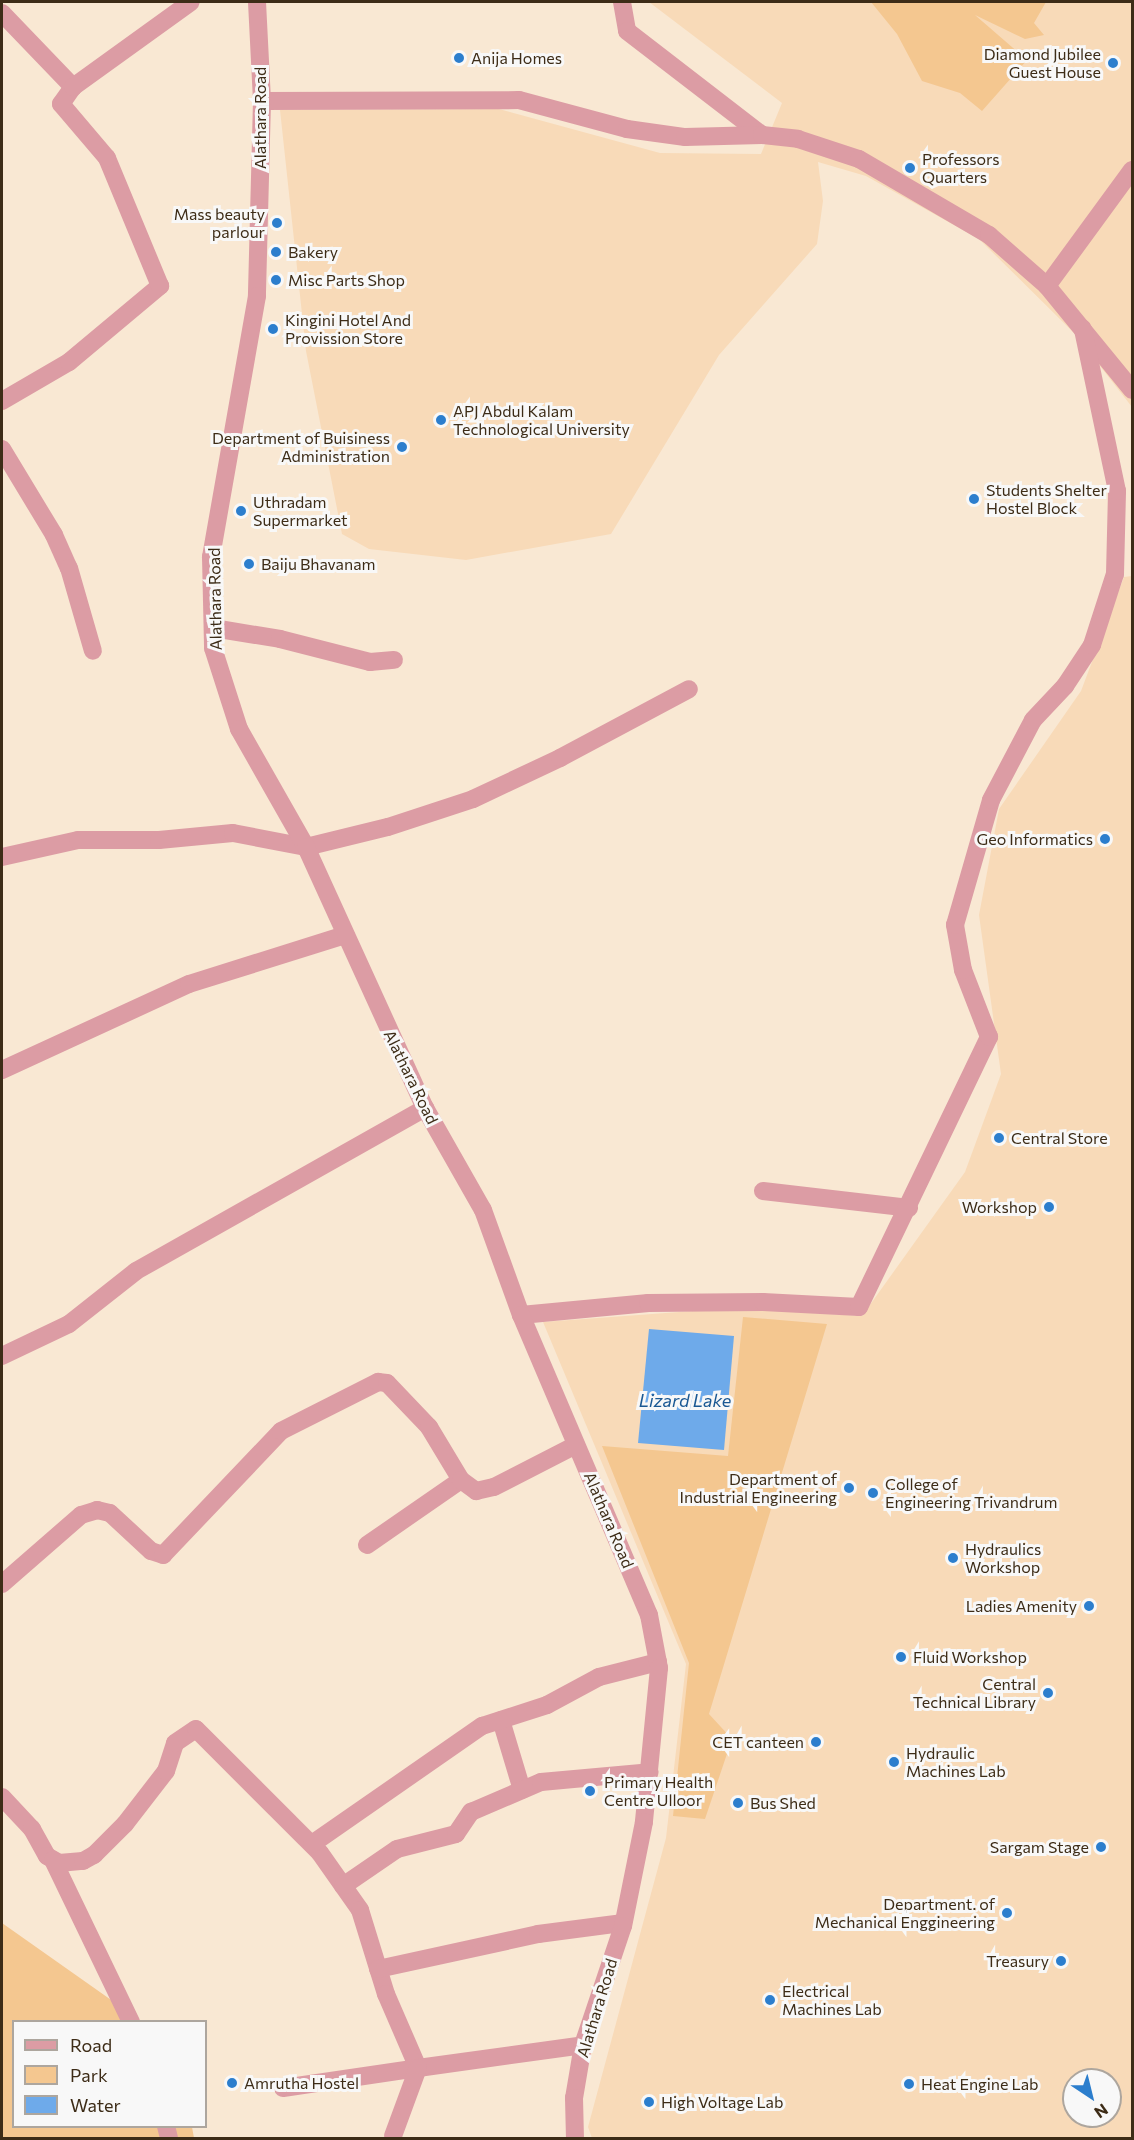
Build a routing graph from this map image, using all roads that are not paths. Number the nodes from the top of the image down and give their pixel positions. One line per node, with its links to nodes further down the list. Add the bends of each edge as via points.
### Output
1 (191, 2): 4 (street)
2 (257, 2): 7 (street, Alathara Road)
3 (622, 2): 8 (street, via 627,31)
4 (165, 8): 6 (street)
5 (2, 13): 6 (street)
6 (74, 87): 13 (street, via 61,104 107,158 160,286 69,362)
7 (262, 101): 8 (street, via 519,100 627,129 685,137); 15 (street, Alathara Road, via 257,296 211,557)
8 (762, 135): 10 (street, via 798,139 859,159 989,235)
9 (1132, 170): 10 (street)
10 (1047, 286): 11 (street)
11 (1083, 328): 12 (street); 25 (street, via 1117,491 1115,574 1092,645 1065,686 1033,720 991,800 955,925 963,970 989,1037)
12 (1132, 390)
13 (2, 401)
14 (2, 449): 16 (street, via 64,557)
15 (213, 628): 17 (street, via 280,639 370,662); 19 (street, Alathara Road, via 213,648 239,729)
16 (93, 651)
17 (394, 660)
18 (689, 689): 19 (street, via 473,799 388,827)
19 (306, 847): 20 (street, via 233,833 159,840 78,840); 21 (street, Alathara Road)
20 (2, 857)
21 (345, 935): 22 (street, via 189,984); 23 (street, Alathara Road)
22 (2, 1070)
23 (425, 1108): 26 (street, Alathara Road, via 483,1210); 27 (street, via 136,1271 69,1324)
24 (763, 1191): 25 (street)
25 (909, 1208): 26 (street, via 859,1307 763,1302 648,1303)
26 (521, 1315): 28 (street, Alathara Road)
27 (2, 1356)
28 (576, 1445): 29 (street, via 494,1487 476,1491); 32 (street, Alathara Road, via 649,1615)
29 (461, 1480): 30 (street); 31 (street, via 429,1427 387,1383 378,1382 281,1431 163,1555 151,1551 110,1513 97,1510 81,1515)
30 (367, 1545)
31 (2, 1584)
32 (658, 1662): 33 (street, via 599,1677 547,1705); 34 (street, Alathara Road)
33 (501, 1720): 35 (street); 37 (street, via 482,1726)
34 (650, 1772): 35 (street, via 541,1782); 40 (street, Alathara Road)
35 (522, 1790): 39 (street, via 471,1812 456,1834 397,1849)
36 (2, 1797): 38 (street, via 20,1814)
37 (312, 1844): 38 (street, via 196,1729 175,1743 166,1771 125,1824 94,1855 70,1863); 39 (street)
38 (53, 1860): 42 (street)
39 (343, 1886): 41 (street, via 360,1910)
40 (623, 1923): 41 (street, via 538,1934); 43 (street, Alathara Road)
41 (378, 1969): 44 (street)
42 (130, 2020)
43 (583, 2045): 44 (street); 47 (street, Alathara Road, via 574,2098)
44 (418, 2068): 45 (street); 46 (street)
45 (283, 2088)
46 (393, 2136)
47 (576, 2139)

